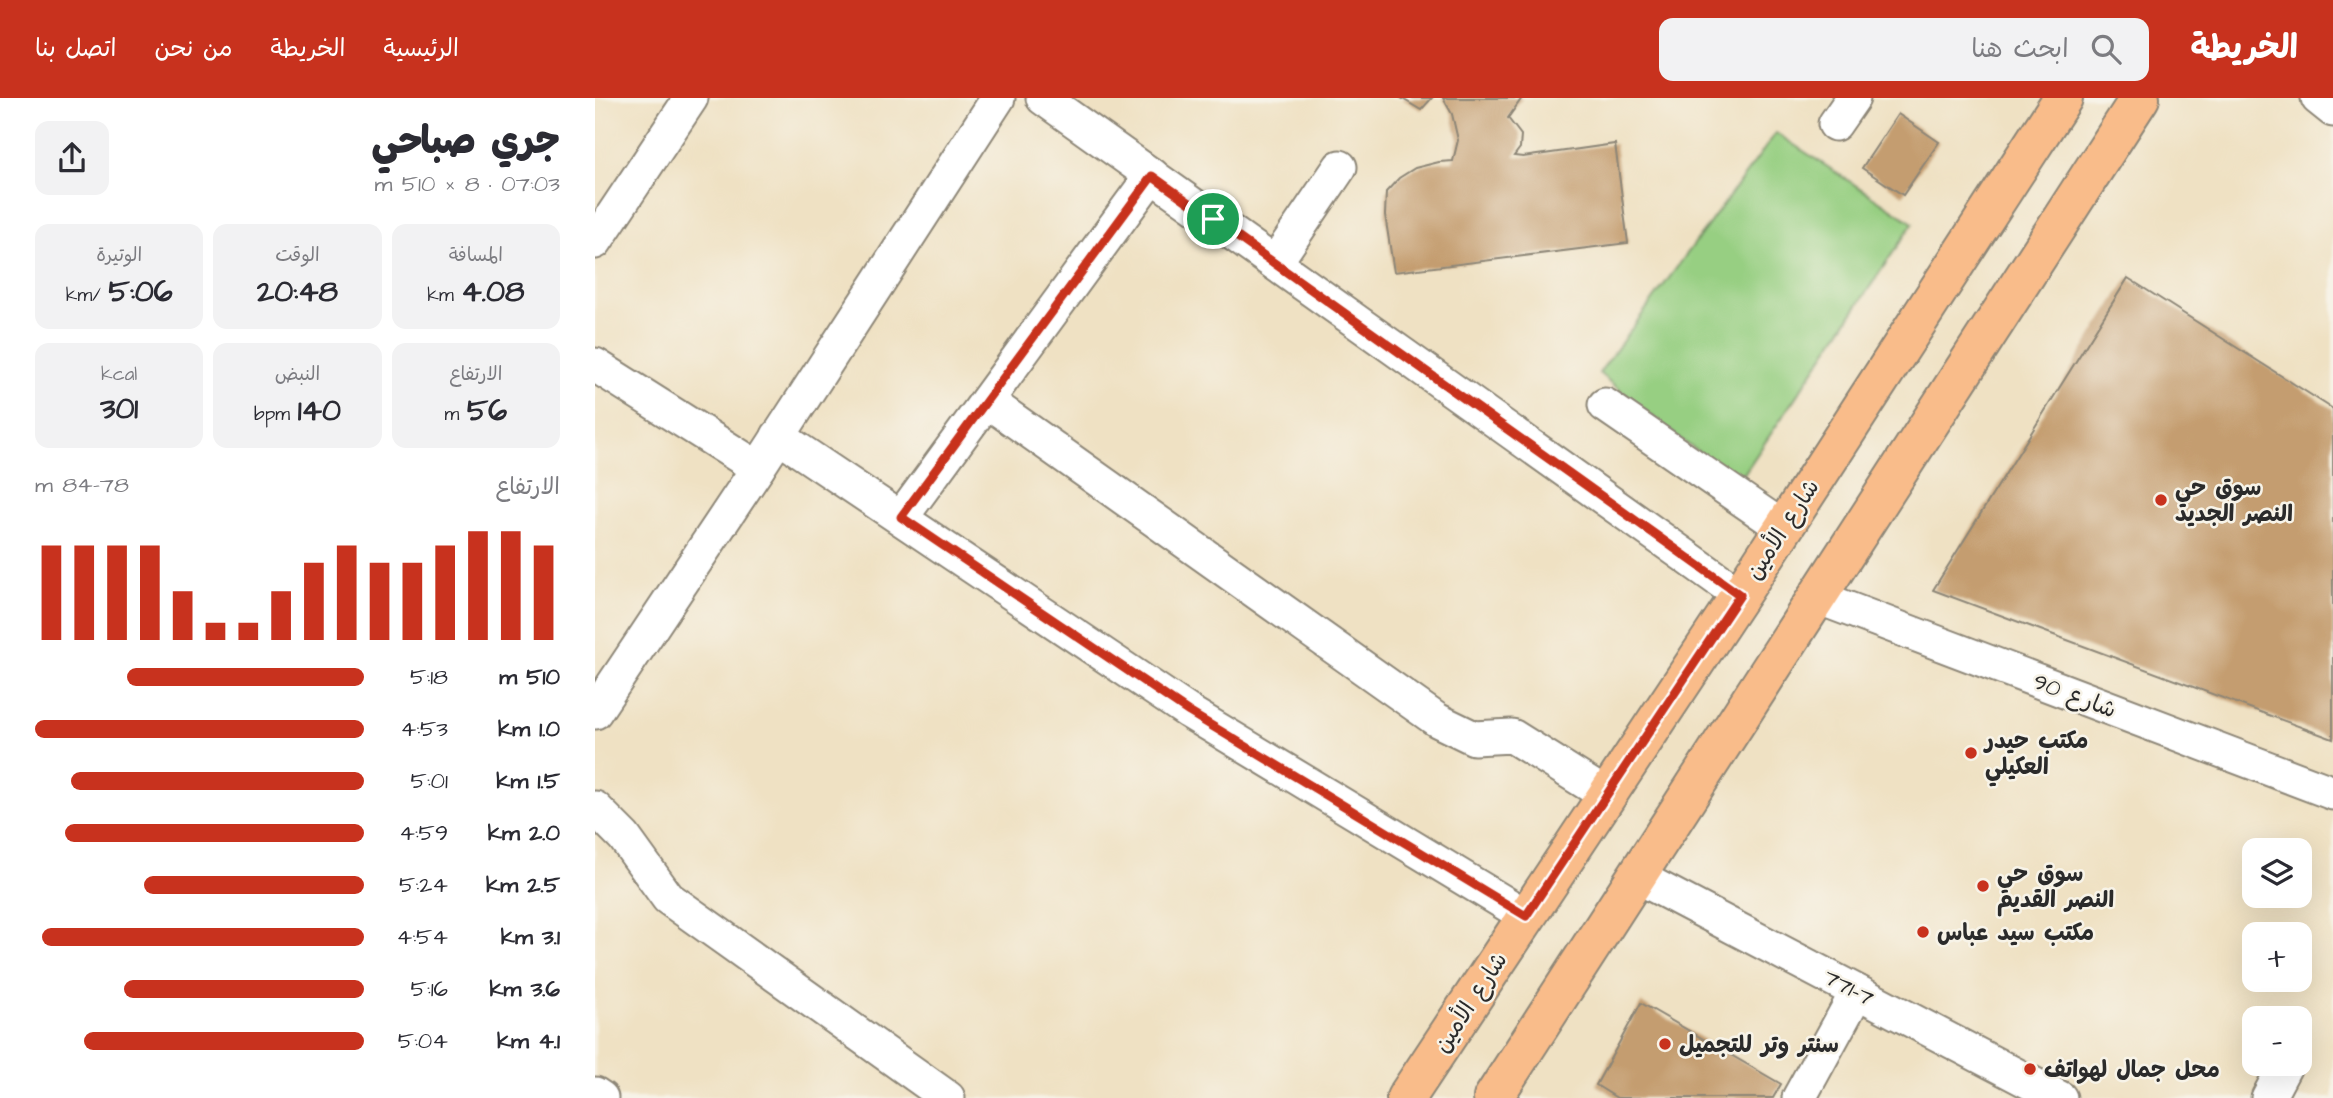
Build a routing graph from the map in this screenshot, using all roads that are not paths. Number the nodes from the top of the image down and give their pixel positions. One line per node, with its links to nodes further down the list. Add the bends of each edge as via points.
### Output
1 (691, 98): 10 (street)
2 (998, 98): 15 (street)
3 (1043, 98): 9 (street)
4 (2063, 98): 18 (main road, شارع الأمين)
5 (2140, 98): 20 (main road)
6 (2318, 98): 7 (street)
7 (2333, 110)
8 (1340, 167): 11 (street)
9 (1152, 176): 11 (street); 13 (street)
10 (595, 242)
11 (1275, 264): 19 (street)
12 (595, 365): 16 (street)
13 (986, 401): 17 (street); 23 (street, via 1437,720 1474,738 1512,736)
14 (1605, 405): 18 (street)
15 (778, 436): 16 (street); 17 (street)
16 (758, 468): 21 (street)
17 (901, 517): 26 (street, via 1189,712)
18 (1782, 527): 19 (main road, شارع الأمين)
19 (1740, 595): 23 (main road, شارع الأمين)
20 (1817, 597): 22 (street, شارع 90); 25 (main road)
21 (595, 712)
22 (2333, 793)
23 (1606, 795): 26 (main road, شارع الأمين)
24 (595, 808): 32 (street, via 624,837 668,898)
25 (1638, 877): 27 (street, 771-7); 34 (main road)
26 (1526, 916): 33 (main road, شارع الأمين)
27 (1857, 992): 30 (street, 771-7); 35 (street)
28 (2280, 1076): 36 (street)
29 (595, 1094): 31 (street)
30 (2043, 1094)
31 (601, 1098)
32 (949, 1098)
33 (1406, 1098)
34 (1493, 1098)
35 (1799, 1098)
36 (2268, 1098)

